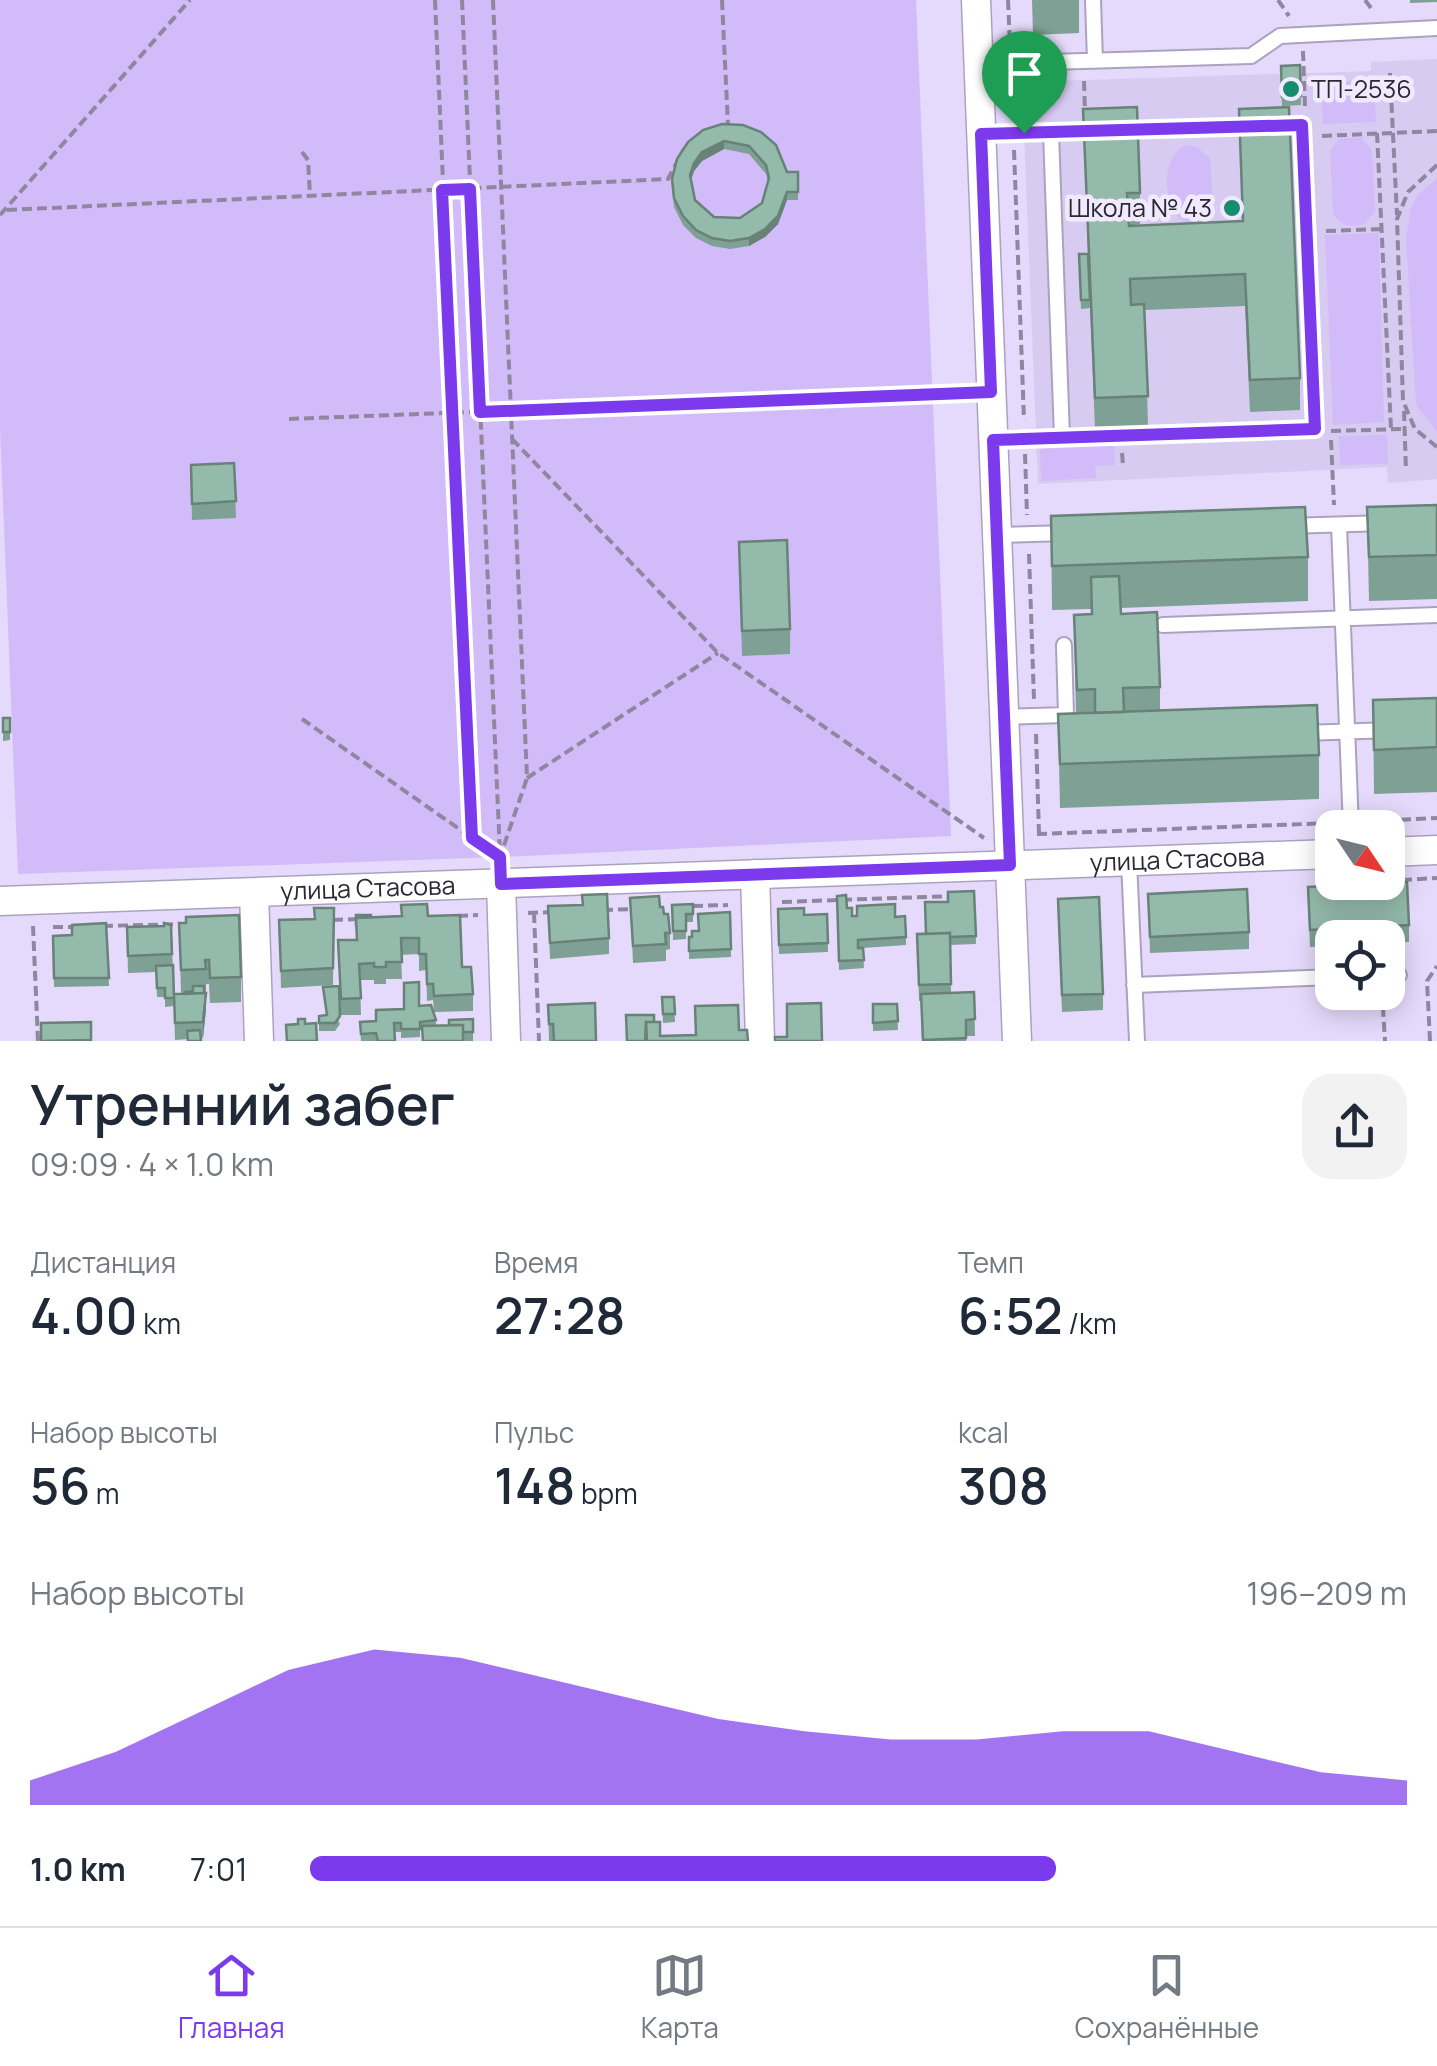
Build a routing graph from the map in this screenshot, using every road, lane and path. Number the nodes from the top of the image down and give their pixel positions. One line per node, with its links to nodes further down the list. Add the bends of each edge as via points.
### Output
1 (190, 0): 28 (path)
2 (435, 0): 26 (path)
3 (462, 0): 25 (path)
4 (493, 0): 24 (path)
5 (722, 0): 13 (path, via 728,130)
6 (976, 0): 11 (street)
7 (1092, 0): 10 (lane)
8 (1437, 28): 9 (lane)
9 (1303, 36): 10 (lane, via 1280,36 1251,56); 14 (path)
10 (1089, 61): 11 (lane); 17 (path)
11 (978, 64): 20 (street)
12 (1390, 74): 19 (path)
13 (721, 130)
14 (1302, 131): 17 (lane); 18 (path); 32 (lane)
15 (1437, 131): 19 (path)
16 (1051, 132): 17 (lane); 20 (lane); 41 (lane)
17 (1086, 132)
18 (1377, 133): 19 (path); 31 (path)
19 (1393, 133): 30 (path)
20 (981, 134): 33 (street)
21 (692, 144): 24 (path, via 668,179)
22 (302, 152): 27 (path)
23 (1437, 165): 30 (path, via 1408,192)
24 (501, 187): 25 (path); 35 (path)
25 (470, 189): 26 (path); 36 (path)
26 (442, 190): 27 (path); 37 (path)
27 (310, 196): 28 (path)
28 (8, 210): 29 (path)
29 (0, 215)
30 (1397, 220): 34 (path)
31 (1382, 229): 32 (path); 40 (path)
32 (1307, 232): 41 (lane, via 1315,429)
33 (991, 392): 35 (path); 43 (street)
34 (1404, 401): 39 (path); 44 (path, via 1415,429)
35 (511, 410): 36 (path); 42 (path)
36 (480, 412): 37 (path); 74 (path)
37 (452, 413): 38 (path); 67 (path)
38 (289, 419)
39 (1404, 428): 40 (path); 45 (path)
40 (1391, 429): 47 (path, via 1330,431)
41 (1062, 437): 43 (lane)
42 (512, 440): 55 (path); 61 (path)
43 (993, 440): 50 (street)
44 (1437, 447)
45 (1406, 470)
46 (1398, 522): 47 (lane)
47 (1337, 525): 48 (lane); 52 (lane)
48 (1280, 527)
49 (1086, 532): 50 (lane)
50 (997, 535): 56 (street)
51 (1437, 615): 52 (lane)
52 (1342, 618): 53 (lane); 59 (lane)
53 (1163, 625)
54 (1064, 645): 56 (lane, via 1066,715)
55 (718, 653): 61 (path); 68 (path)
56 (1004, 717): 73 (street)
57 (302, 718): 67 (path)
58 (1401, 730): 59 (lane)
59 (1347, 732): 60 (lane); 62 (lane)
60 (1293, 733)
61 (527, 778): 74 (path)
62 (1350, 810)
63 (1437, 818): 64 (path)
64 (1405, 821)
65 (1315, 826): 66 (path)
66 (1039, 834)
67 (472, 838): 74 (path)
68 (985, 839)
69 (1437, 850): 70 (street)
70 (1405, 851)
71 (1315, 855): 72 (street, улица Стасова)
72 (1130, 861): 73 (street, улица Стасова); 84 (lane)
73 (1010, 865): 75 (street, улица Стасова); 91 (street)
74 (500, 870): 75 (street, улица Стасова); 78 (street, улица Стасова); 88 (street)
75 (755, 874): 90 (street)
76 (1405, 880): 77 (path)
77 (1437, 881)
78 (254, 892): 79 (street, улица Стасова); 87 (street)
79 (0, 901)
80 (534, 913): 89 (path)
81 (33, 928): 86 (path)
82 (1437, 966): 94 (path, via 1428,981)
83 (1315, 979): 84 (lane)
84 (1134, 986): 92 (lane)
85 (1383, 1010): 93 (path)
86 (38, 1041)
87 (260, 1041)
88 (506, 1041)
89 (540, 1041)
90 (760, 1041)
91 (1017, 1041)
92 (1137, 1041)
93 (1385, 1041)
94 (1430, 1041)

